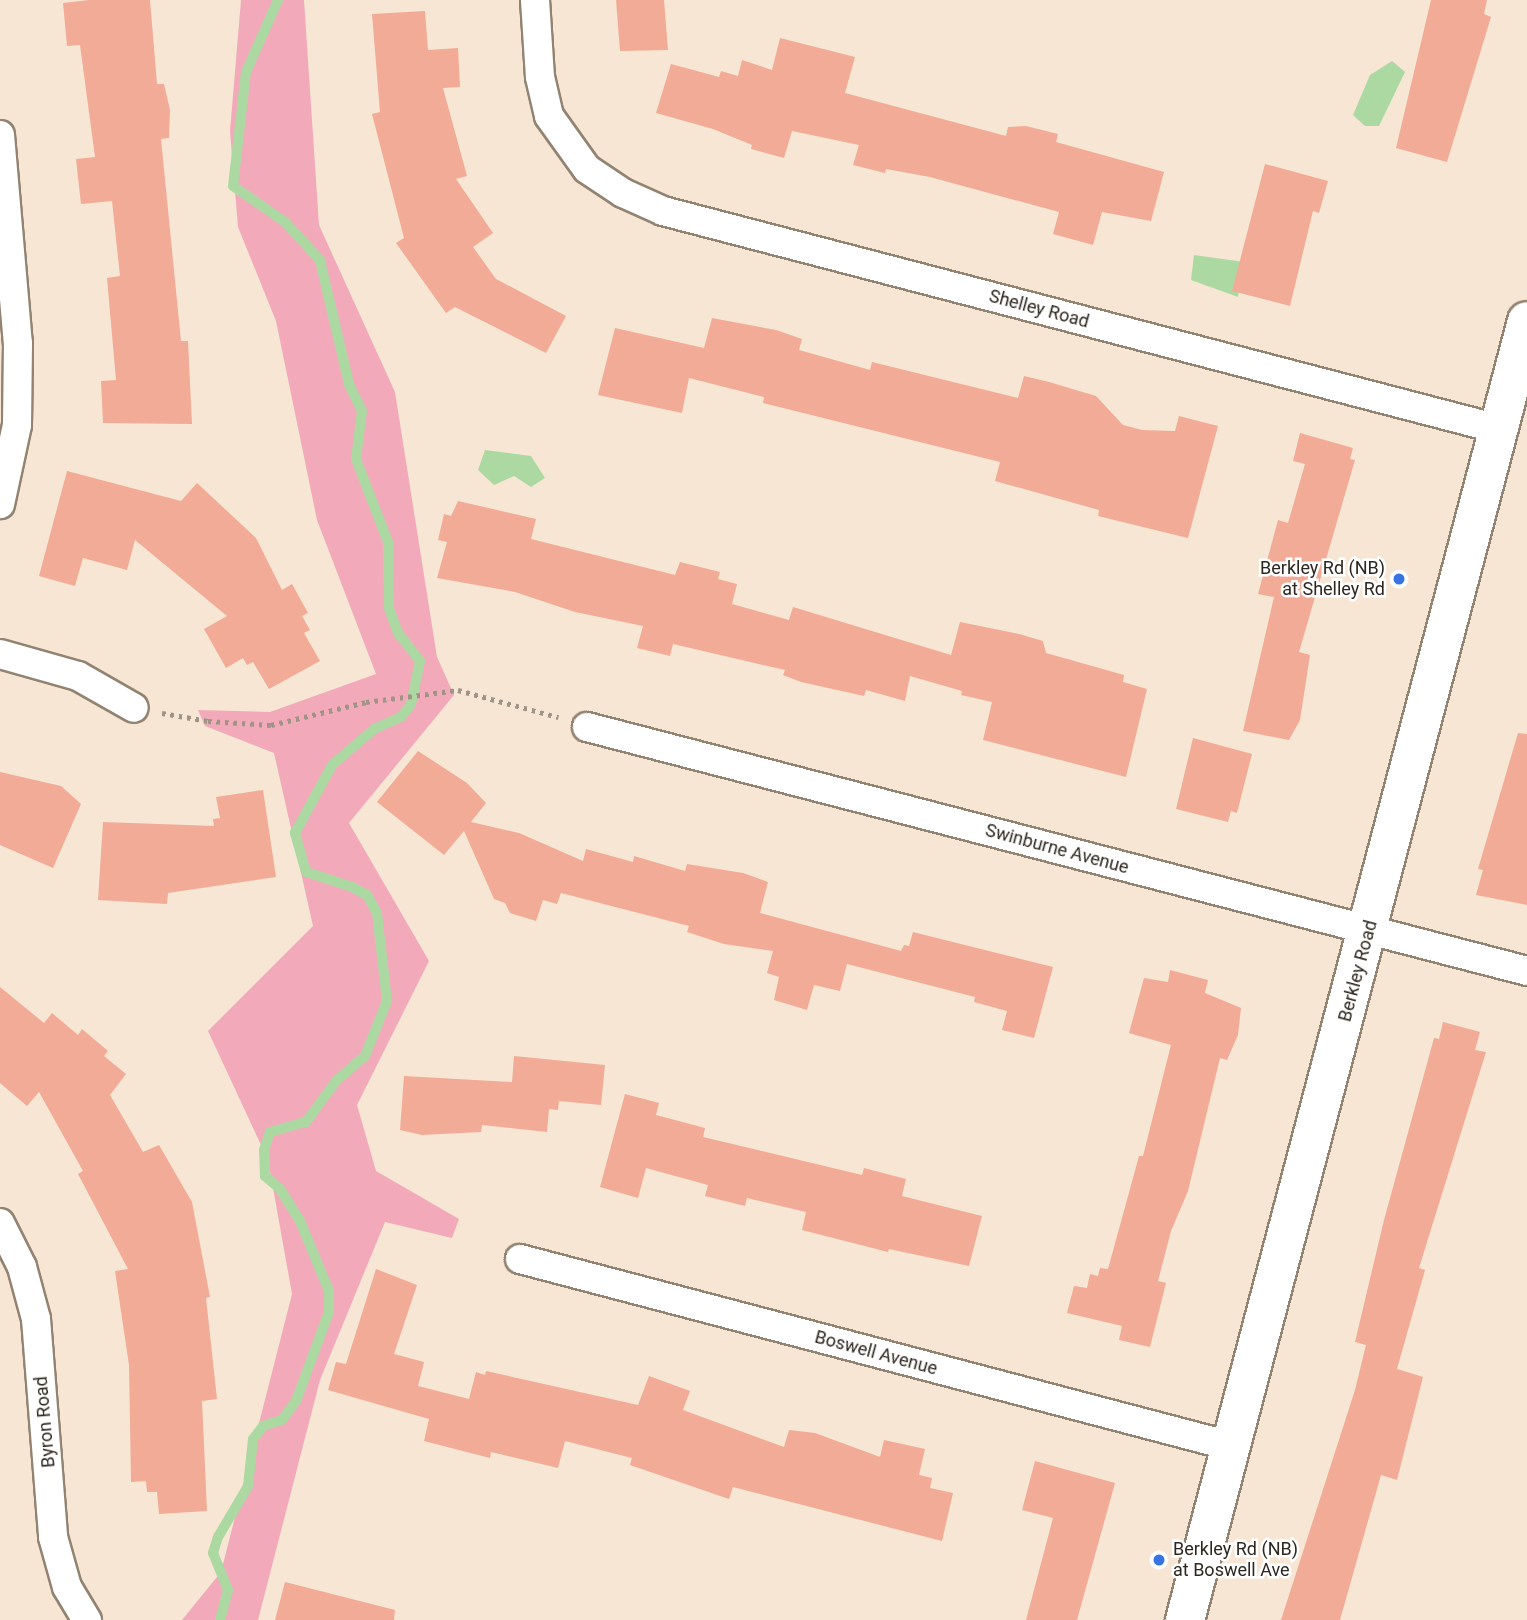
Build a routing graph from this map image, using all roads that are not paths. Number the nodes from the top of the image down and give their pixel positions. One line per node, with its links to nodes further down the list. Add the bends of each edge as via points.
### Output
1 (535, 0): 4 (street, Shelley Road, via 540,77 549,116 587,169 623,193 663,211)
2 (0, 135): 5 (street, via 18,343 18,425)
3 (1527, 321): 4 (street, Berkley Road)
4 (1499, 429): 9 (street, Berkley Road)
5 (0, 504)
6 (0, 653): 7 (street, via 78,677)
7 (134, 708)
8 (587, 727): 9 (street, Swinburne Avenue)
9 (1368, 930): 10 (street, Swinburne Avenue); 13 (street, Berkley Road)
10 (1527, 971)
11 (0, 1223): 14 (street, Byron Road, via 22,1267 36,1320 53,1536 66,1587)
12 (520, 1259): 13 (street, Boswell Avenue)
13 (1231, 1446): 15 (street, Berkley Road)
14 (87, 1620)
15 (1185, 1620)

